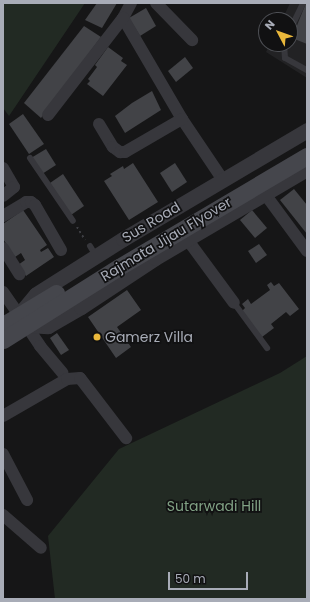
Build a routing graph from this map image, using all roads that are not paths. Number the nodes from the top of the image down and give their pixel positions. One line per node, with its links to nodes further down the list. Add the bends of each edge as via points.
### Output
1 (131, 3): 5 (street)
2 (156, 3): 6 (street)
3 (303, 3): 4 (lane)
4 (298, 13)
5 (123, 18): 9 (street); 10 (street)
6 (192, 40)
7 (285, 52): 8 (lane, via 285,58)
8 (307, 70)
9 (48, 115)
10 (182, 119): 11 (street, via 125,152 113,148); 18 (street)
11 (99, 124)
12 (307, 130): 18 (street, Sus Road)
13 (307, 143): 31 (main road, Rajmata Jijau Flyover)
14 (307, 156): 31 (main road, Rajmata Jijau Flyover, via 119,267)
15 (30, 158): 22 (lane)
16 (3, 168): 20 (street, via 14,187)
17 (307, 169): 19 (street)
18 (223, 180): 31 (street, Sus Road, via 93,251 36,294)
19 (265, 194): 23 (street); 26 (street)
20 (3, 196)
21 (3, 216): 25 (street, via 26,202 31,202)
22 (73, 221)
23 (187, 239): 30 (street); 31 (street, via 48,326)
24 (3, 248): 27 (street)
25 (61, 250)
26 (307, 251)
27 (6, 261): 28 (street)
28 (19, 274)
29 (3, 292): 31 (street)
30 (234, 303): 34 (lane)
31 (22, 320): 32 (main road, Sus Road); 33 (main road, Sus Road); 35 (street)
32 (3, 325)
33 (3, 340)
34 (267, 348)
35 (63, 373)
36 (3, 416): 37 (street, via 66,379 80,378)
37 (126, 438)
38 (3, 454): 39 (street)
39 (27, 500)
40 (3, 515): 41 (street)
41 (41, 548)

